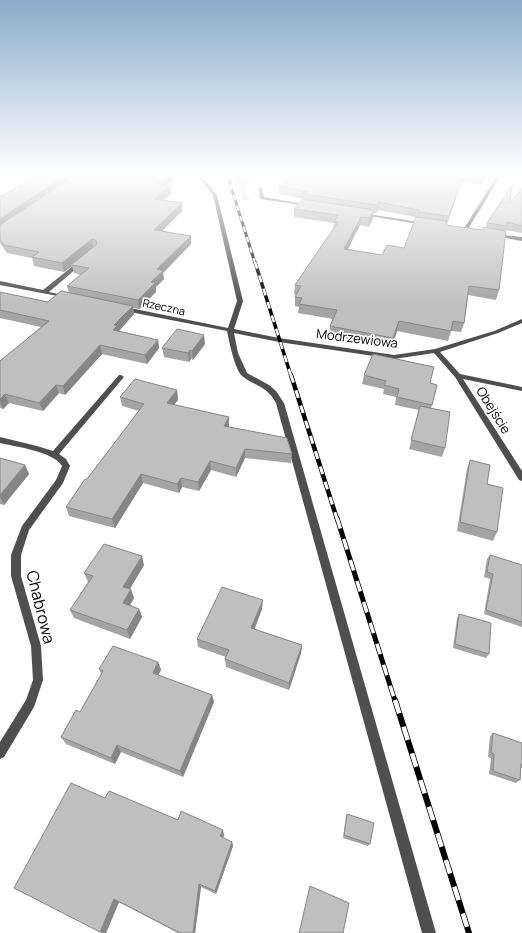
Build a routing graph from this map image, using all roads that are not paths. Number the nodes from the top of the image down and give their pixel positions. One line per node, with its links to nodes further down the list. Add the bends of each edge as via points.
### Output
1 (220, 218): 16 (street, via 240,301)
2 (386, 218): 4 (street)
3 (473, 218): 6 (street)
4 (434, 225)
5 (457, 229): 6 (street)
6 (465, 230): 7 (street)
7 (479, 232)
8 (486, 234): 9 (street)
9 (522, 239)
10 (84, 260): 12 (street)
11 (0, 283): 12 (street)
12 (45, 292): 13 (street)
13 (76, 298)
14 (115, 307): 16 (street, Rzeczna)
15 (522, 321): 18 (street, Modrzewiowa)
16 (230, 331): 17 (street, Rzeczna); 26 (street, via 235,353 244,374 267,387 280,403)
17 (279, 340): 18 (street, Modrzewiowa, via 394,357)
18 (436, 351): 20 (street, Obejście)
19 (121, 376): 23 (street)
20 (458, 376): 21 (street, Obejście); 24 (street, Obejście)
21 (522, 389)
22 (0, 440): 23 (street)
23 (55, 454): 25 (street, Chabrowa, via 66,463 66,469 60,482 25,529 16,555 16,576 36,646 38,680 30,703)
24 (522, 478)
25 (0, 753)
26 (429, 933)

